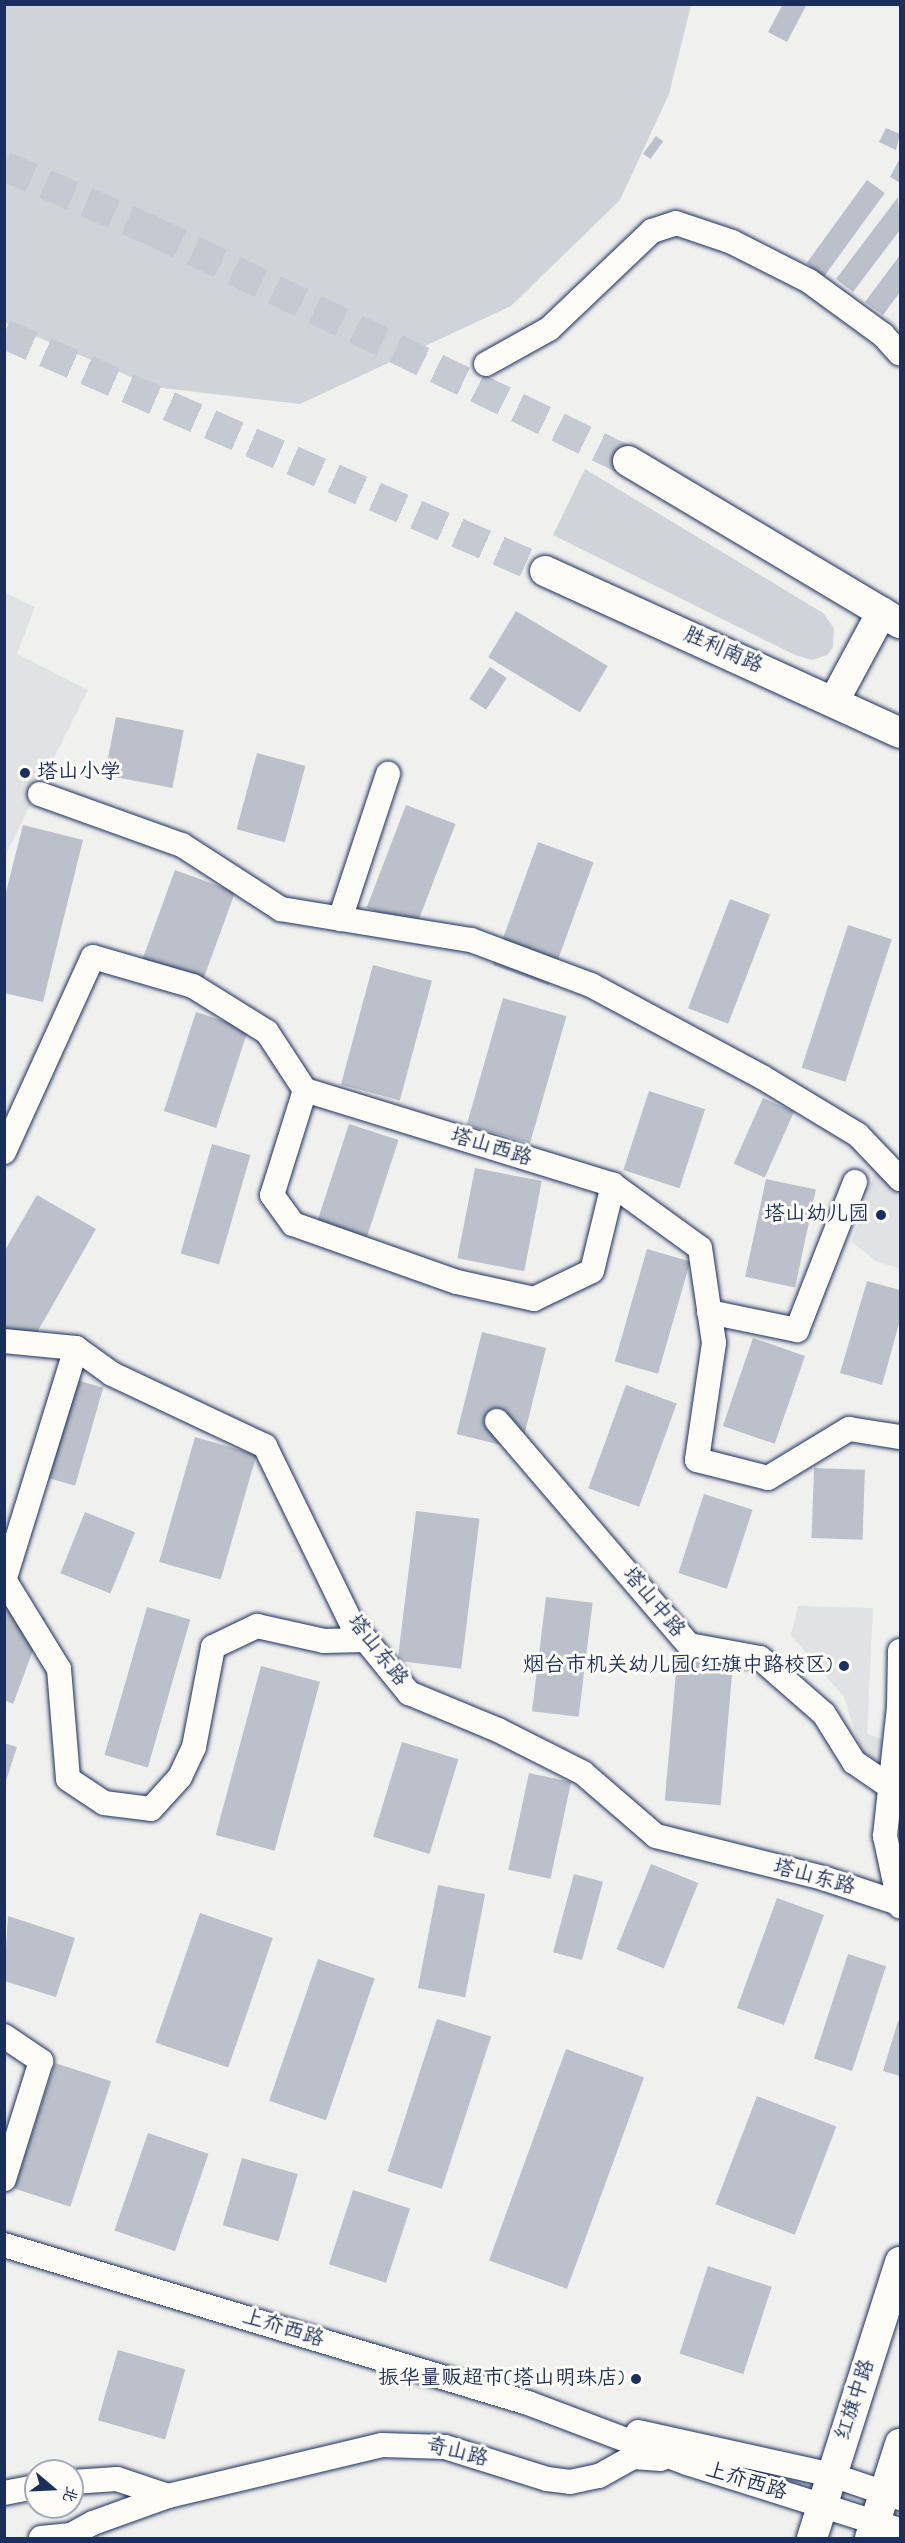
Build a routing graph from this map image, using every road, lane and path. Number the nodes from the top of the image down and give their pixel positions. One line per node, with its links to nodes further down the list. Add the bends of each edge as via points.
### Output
1 (900, 354): 2 (street, via 883,335 808,281 732,242 676,223 652,231 549,329)
2 (486, 364)
3 (628, 461): 5 (main road)
4 (545, 572): 6 (main road, 胜利南路)
5 (891, 617): 6 (main road)
6 (834, 701): 7 (main road, 胜利南路)
7 (900, 733)
8 (388, 774): 10 (street)
9 (40, 794): 10 (street, via 182,845 281,909)
10 (340, 919): 13 (street, via 471,940 591,985 762,1077 858,1135)
11 (305, 1090): 12 (street, via 267,1032 203,991 93,957); 15 (street, 塔山西路); 15 (street, via 272,1195 293,1224 457,1282 534,1299 592,1271)
12 (4, 1152)
13 (900, 1179)
14 (855, 1182): 16 (street, via 797,1330)
15 (614, 1185): 16 (street, 塔山西路, via 700,1248)
16 (709, 1312): 20 (street, 塔山西路, via 714,1343 697,1460 768,1478 849,1429)
17 (4, 1341): 18 (street)
18 (76, 1348): 21 (street); 22 (street, 塔山东路, via 112,1374 265,1446 351,1622)
19 (497, 1421): 24 (street, 塔山中路, via 689,1645 760,1658 824,1714 854,1761)
20 (900, 1437)
21 (5, 1581): 22 (street, via 59,1669 68,1779 104,1803 151,1809 180,1777 194,1747 213,1647 257,1626 324,1641)
22 (365, 1640): 25 (street, 塔山东路, via 409,1693 498,1730 583,1773 656,1836 823,1878)
23 (900, 1651): 24 (street, via 899,1707)
24 (889, 1786): 25 (street, via 885,1836)
25 (899, 1904)
26 (4, 2036): 27 (street, via 41,2061)
27 (4, 2179)
28 (4, 2246): 31 (street, 上夼西路)
29 (900, 2262): 32 (main road, 红旗中路)
30 (900, 2444): 37 (main road)
31 (691, 2454): 32 (street, 上夼西路); 36 (street, 奇山路, via 633,2457 598,2476 570,2482 548,2479 445,2447 411,2443 320,2458); 38 (street, 上夼西路)
32 (832, 2475): 37 (street, 上夼西路); 38 (main road, 红旗中路)
33 (84, 2481): 36 (street, via 117,2479)
34 (24, 2489): 35 (street)
35 (4, 2493)
36 (168, 2496): 40 (street, 奇山路)
37 (892, 2496): 39 (main road)
38 (823, 2505): 39 (street, 上夼西路); 42 (main road, 红旗中路)
39 (882, 2530)
40 (70, 2537): 41 (street, 奇山路)
41 (41, 2538)
42 (812, 2538)

